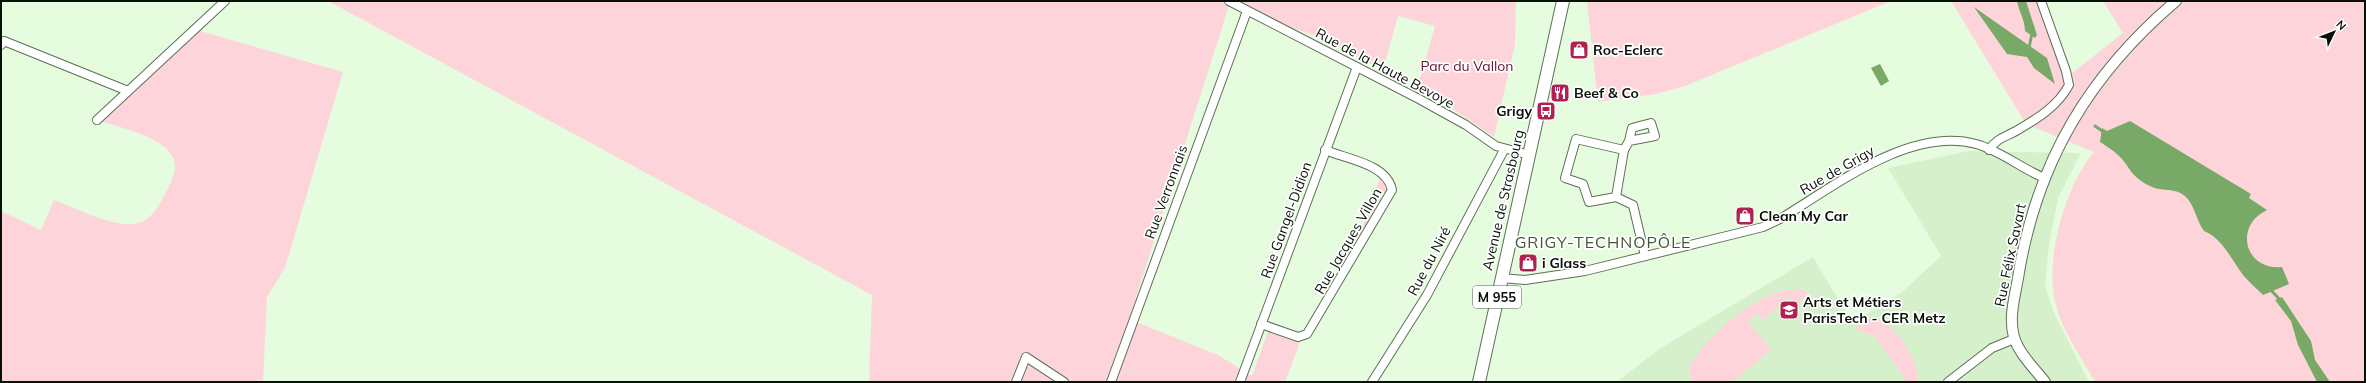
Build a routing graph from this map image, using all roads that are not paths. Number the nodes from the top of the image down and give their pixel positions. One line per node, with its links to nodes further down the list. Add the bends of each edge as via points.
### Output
1 (225, 1): 9 (street)
2 (1229, 1): 6 (street, Rue de la Haute Bevoye)
3 (1563, 1): 16 (main road, Avenue de Strasbourg / M 955)
4 (2041, 1): 15 (street, via 2069,84 2060,100 2048,110 2015,131 2000,137)
5 (2176, 1): 17 (street, Rue Félix Savart, via 2127,46 2083,102)
6 (1247, 11): 8 (street, Rue de la Haute Bevoye); 25 (street, Rue Verronnais)
7 (1, 45): 9 (street, via 4,41)
8 (1357, 67): 12 (street, Rue Gangel-Didion); 13 (street, Rue de la Haute Bevoye, via 1443,112)
9 (128, 91): 10 (street)
10 (97, 120)
11 (1629, 141): 14 (street)
12 (1325, 150): 21 (street, Rue Gangel-Didion); 21 (street, Rue Jacques Villon, via 1379,170 1390,182 1392,190 1307,334 1298,336)
13 (1504, 150): 16 (street, Rue de la Haute Bevoye); 27 (street, Rue du Niré, via 1427,294)
14 (1624, 150): 18 (street); 18 (street, via 1576,138 1565,178 1583,184 1589,202)
15 (1989, 150): 17 (street, Rue de Grigy); 19 (street, Rue de Grigy, via 1970,143 1916,145 1881,158 1763,227)
16 (1529, 155): 20 (main road, Avenue de Strasbourg / M 955)
17 (2044, 178): 22 (street, Rue Félix Savart, via 2023,248 2012,317)
18 (1616, 197): 19 (street, via 1633,205)
19 (1645, 256): 20 (street, Rue de Grigy, via 1585,271 1540,278)
20 (1501, 278): 28 (main road, Avenue de Strasbourg / M 955)
21 (1262, 324): 26 (street, Rue Gangel-Didion)
22 (2014, 339): 29 (street, via 1992,348); 30 (street)
23 (1016, 382): 24 (street, via 1026,357)
24 (1064, 382)
25 (1111, 382)
26 (1240, 382)
27 (1372, 382)
28 (1479, 382)
29 (1948, 382)
30 (2045, 382)

